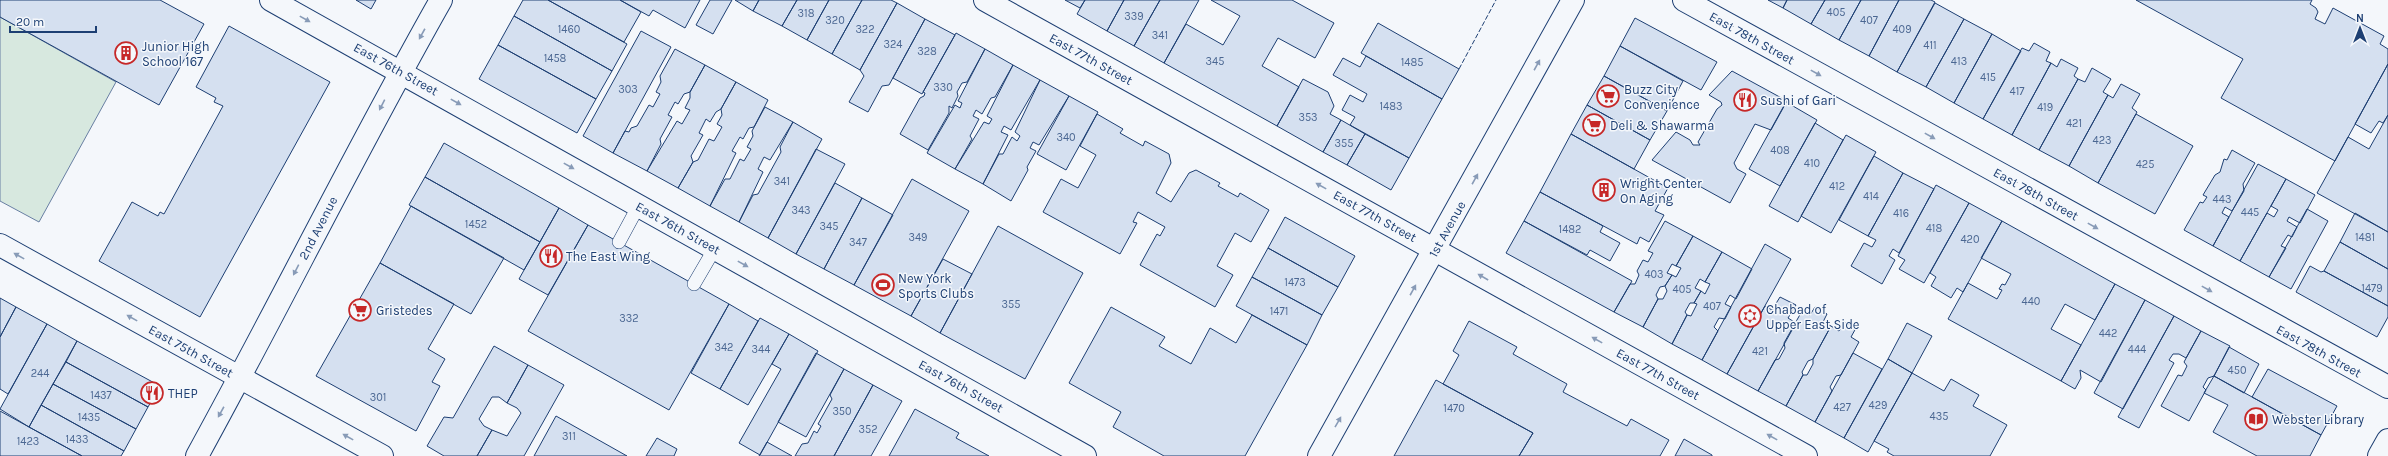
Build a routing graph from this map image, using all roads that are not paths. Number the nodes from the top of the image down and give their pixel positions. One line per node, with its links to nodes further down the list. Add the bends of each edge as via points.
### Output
1 (271, 0): 6 (street, East 76th Street, one-way to 6)
2 (441, 0): 6 (street, 2nd Avenue, one-way to 6)
3 (985, 0): 11 (street, East 77th Street, one-way to 3)
4 (1573, 0): 11 (street, 1st Avenue, one-way to 4)
5 (1684, 0): 14 (street, East 78th Street, one-way to 14)
6 (401, 71): 7 (street, East 76th Street, one-way to 7); 13 (street, 2nd Avenue, one-way to 13)
7 (639, 205): 8 (lane); 10 (street, East 76th Street)
8 (619, 242)
9 (0, 245): 13 (street, East 75th Street, one-way to 9)
10 (715, 248): 12 (lane); 18 (street, East 76th Street, one-way to 18)
11 (1436, 250): 19 (street, 1st Avenue, one-way to 11); 20 (street, East 77th Street, one-way to 11)
12 (694, 284)
13 (240, 378): 16 (street, 2nd Avenue, one-way to 16); 17 (street, East 75th Street, one-way to 13)
14 (2388, 387)
15 (2388, 440): 21 (street)
16 (197, 456)
17 (382, 456)
18 (1085, 456)
19 (1318, 456)
20 (1806, 456)
21 (2379, 456)

